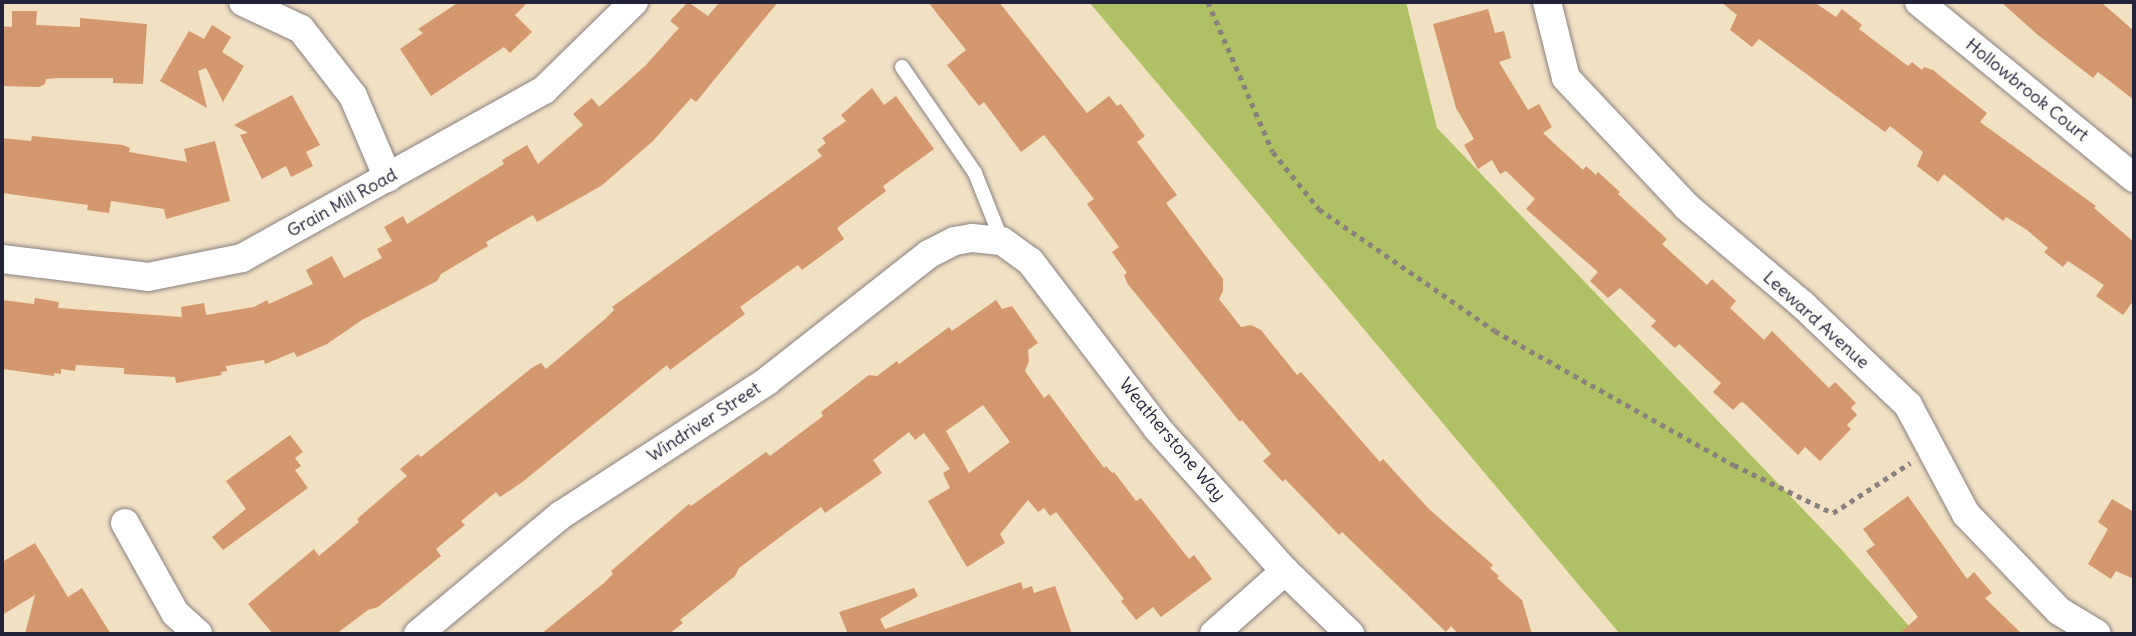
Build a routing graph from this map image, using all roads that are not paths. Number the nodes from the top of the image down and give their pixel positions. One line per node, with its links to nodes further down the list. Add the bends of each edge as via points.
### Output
1 (243, 2): 6 (street, via 301,29 353,96)
2 (634, 2): 6 (street, Grain Mill Road, via 544,90)
3 (1547, 2): 16 (street, Leeward Avenue, via 1566,78 1686,207 1803,305 1908,405 1966,514 2059,611)
4 (1919, 2): 7 (street, Hollowbrook Court)
5 (902, 67): 8 (lane, via 975,173)
6 (388, 178): 9 (street, Grain Mill Road, via 242,258 148,277)
7 (2134, 178)
8 (1002, 241): 11 (street, Weatherstone Way, via 1030,261 1157,428); 13 (street, Windriver Street, via 955,241 929,254 767,381 561,515)
9 (2, 259)
10 (125, 523): 12 (street, via 175,613)
11 (1285, 571): 14 (street); 15 (street, Weatherstone Way)
12 (198, 634)
13 (418, 634)
14 (1214, 634)
15 (1349, 634)
16 (2097, 634)

